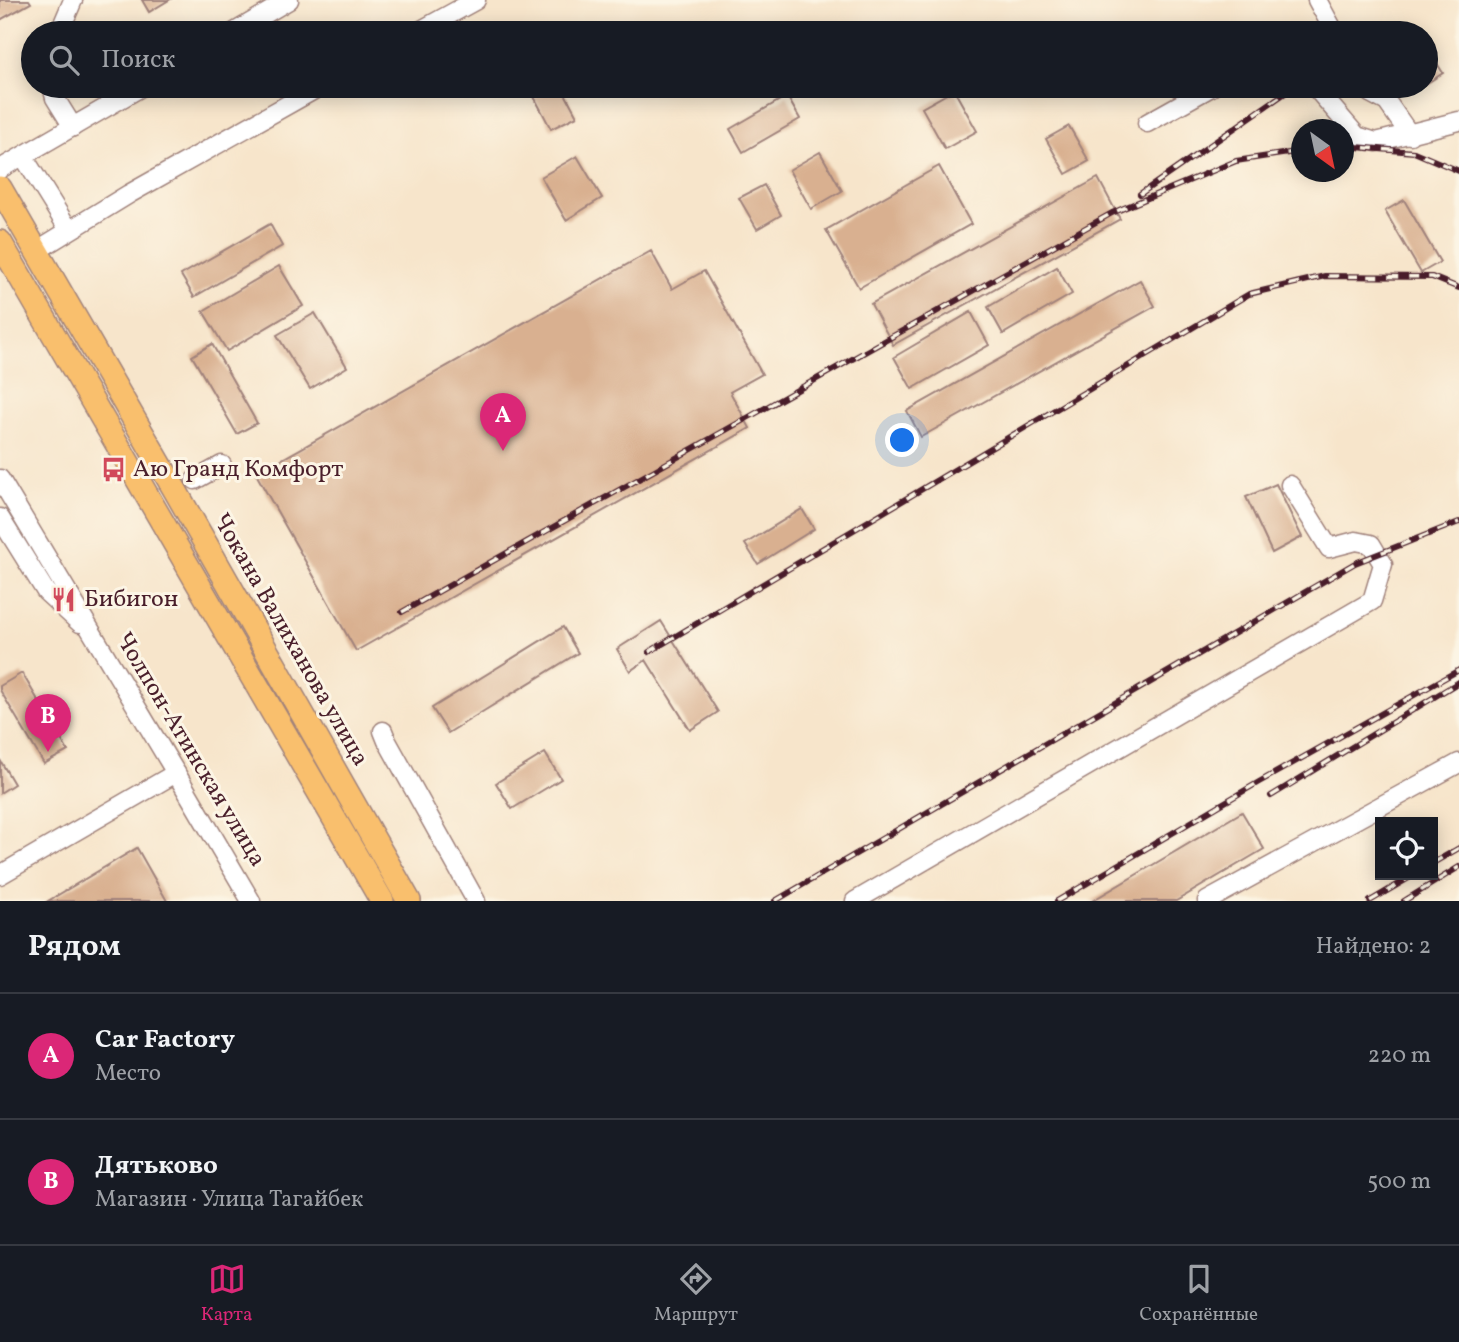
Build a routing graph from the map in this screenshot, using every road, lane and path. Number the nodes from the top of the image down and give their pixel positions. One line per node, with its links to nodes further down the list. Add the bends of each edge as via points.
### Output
1 (73, 0): 6 (street)
2 (289, 0): 5 (street)
3 (476, 0): 8 (street)
4 (1317, 0): 9 (street)
5 (266, 6): 7 (street)
6 (64, 21)
7 (248, 21)
8 (438, 21)
9 (1328, 21)
10 (55, 98): 18 (street)
11 (123, 98): 18 (street)
12 (300, 98): 23 (street)
13 (1191, 98): 17 (street)
14 (1324, 98): 19 (street, via 1357,136 1376,142)
15 (1379, 98): 19 (street)
16 (1459, 121): 19 (street)
17 (1147, 122)
18 (73, 127): 20 (street)
19 (1410, 135)
20 (23, 156): 21 (street); 23 (street)
21 (0, 169)
22 (0, 188): 25 (main road, Чокана Валиханова улица)
23 (69, 230): 25 (street)
24 (0, 242): 30 (main road, Чокана Валиханова улица)
25 (36, 251): 28 (main road, Чокана Валиханова улица)
26 (222, 465): 28 (street)
27 (0, 479): 32 (street, Чолпон-Атинская улица)
28 (185, 485): 30 (main road); 39 (main road, Чокана Валиханова улица)
29 (1290, 485): 41 (street, via 1329,548 1356,541 1371,544 1383,564 1372,601)
30 (152, 503): 38 (main road, Чокана Валиханова улица)
31 (0, 518): 32 (street, via 46,592)
32 (93, 635): 35 (street, Чолпон-Атинская улица)
33 (383, 731): 40 (street)
34 (1459, 764): 42 (street)
35 (176, 773): 36 (street); 37 (street, Чолпон-Атинская улица)
36 (0, 875)
37 (251, 901)
38 (382, 901)
39 (409, 901)
40 (476, 901)
41 (855, 901)
42 (1207, 901)

